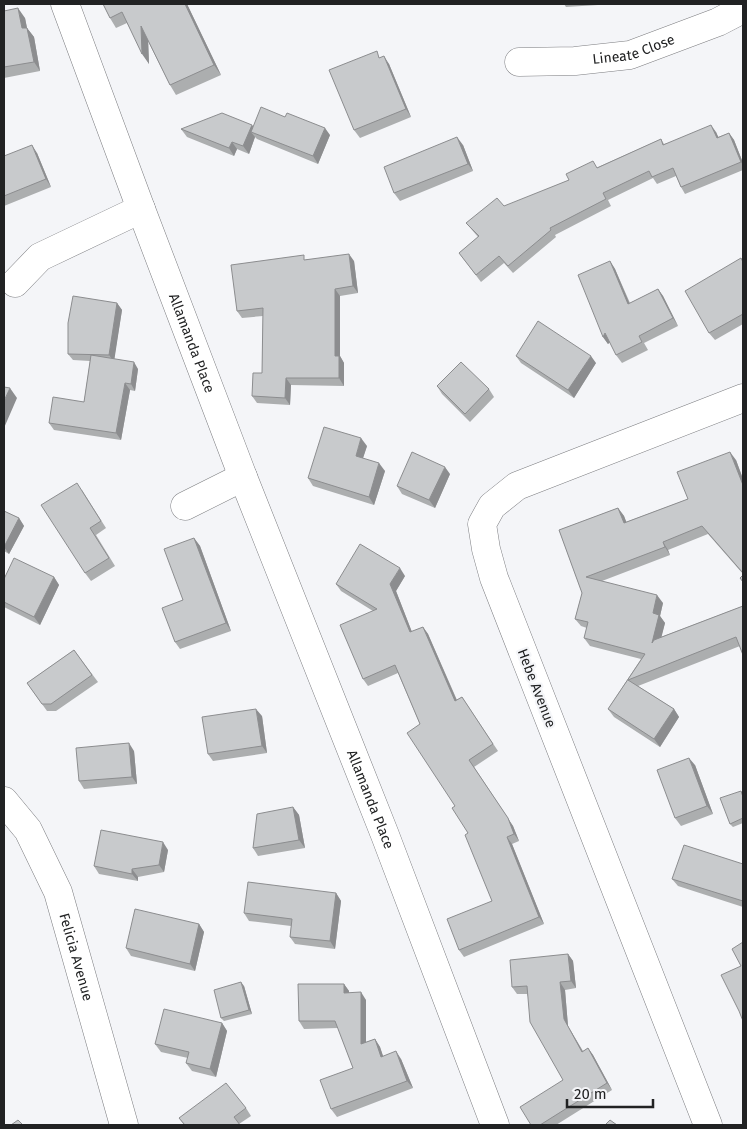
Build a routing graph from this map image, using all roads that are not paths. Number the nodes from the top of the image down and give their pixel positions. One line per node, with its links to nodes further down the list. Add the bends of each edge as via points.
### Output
1 (65, 4): 4 (street, Allamanda Place)
2 (743, 9): 3 (street, Lineate Close, via 718,22 630,55 576,62)
3 (519, 62)
4 (141, 209): 5 (street, via 40,257); 7 (street, Allamanda Place)
5 (14, 283)
6 (743, 398): 12 (street, Hebe Avenue, via 518,486 492,506 482,524 494,578)
7 (243, 477): 8 (street); 11 (street, Allamanda Place, via 385,835)
8 (186, 506)
9 (4, 801): 10 (street, Felicia Avenue, via 28,830 58,892)
10 (124, 1125)
11 (495, 1125)
12 (708, 1125)

